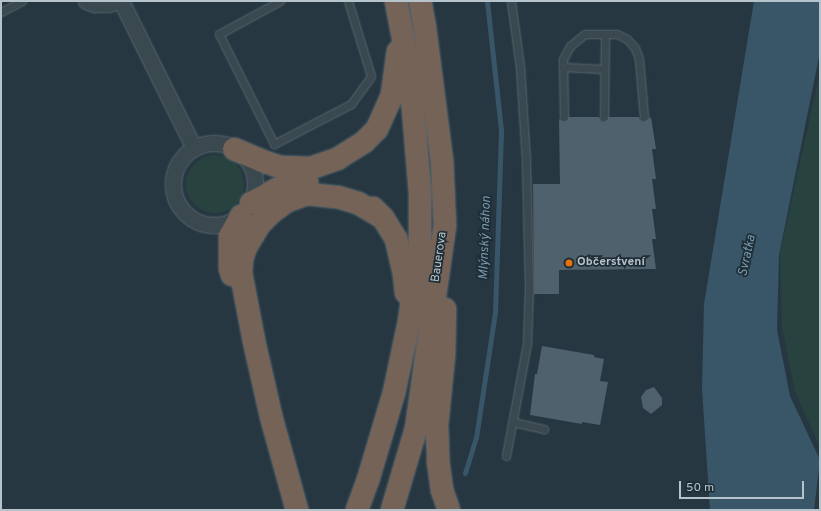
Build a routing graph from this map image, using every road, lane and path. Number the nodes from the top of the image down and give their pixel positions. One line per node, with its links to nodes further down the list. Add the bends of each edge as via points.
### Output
1 (22, 1): 10 (lane)
2 (86, 1): 3 (street, via 94,4)
3 (120, 1): 19 (street)
4 (280, 1): 5 (lane, via 219,34 274,144 351,104 371,76)
5 (348, 1)
6 (396, 1): 12 (highway)
7 (420, 1): 11 (highway, Bauerova)
8 (423, 1): 11 (street)
9 (511, 1): 26 (lane, via 520,67 526,160 529,286 527,344)
10 (1, 12)
11 (425, 28): 23 (highway, Bauerova, via 442,161)
12 (402, 31): 20 (highway, via 392,95 376,129 364,142 337,159 311,168 280,166); 24 (highway, via 410,74 420,192 420,245)
13 (605, 34): 14 (lane, via 585,34 570,46 563,59); 15 (lane); 18 (lane, via 617,34 627,39 635,48)
14 (563, 67): 15 (lane); 16 (lane)
15 (604, 69): 17 (lane)
16 (564, 117)
17 (604, 117)
18 (644, 117)
19 (194, 148): 20 (street, via 207,144 221,144); 21 (street, via 184,156 174,173 173,192 178,205 187,216 199,223 214,226 228,223)
20 (234, 148): 21 (street, via 244,156 253,173 254,191)
21 (246, 210): 22 (highway, via 276,190 298,182 322,181 346,186 361,195); 25 (highway, via 230,236 230,268)
22 (383, 218): 24 (highway, via 396,239 404,273); 25 (highway, via 358,202 307,194 287,201 272,212 260,224 242,259 241,273)
23 (445, 226): 31 (highway, Bauerova, via 416,429); 32 (highway, via 444,355 437,425 438,461)
24 (409, 322): 30 (highway, via 394,393)
25 (254, 341): 29 (highway, via 271,416)
26 (513, 422): 27 (lane); 28 (lane)
27 (544, 429)
28 (506, 456)
29 (297, 510)
30 (357, 510)
31 (392, 510)
32 (448, 510)

